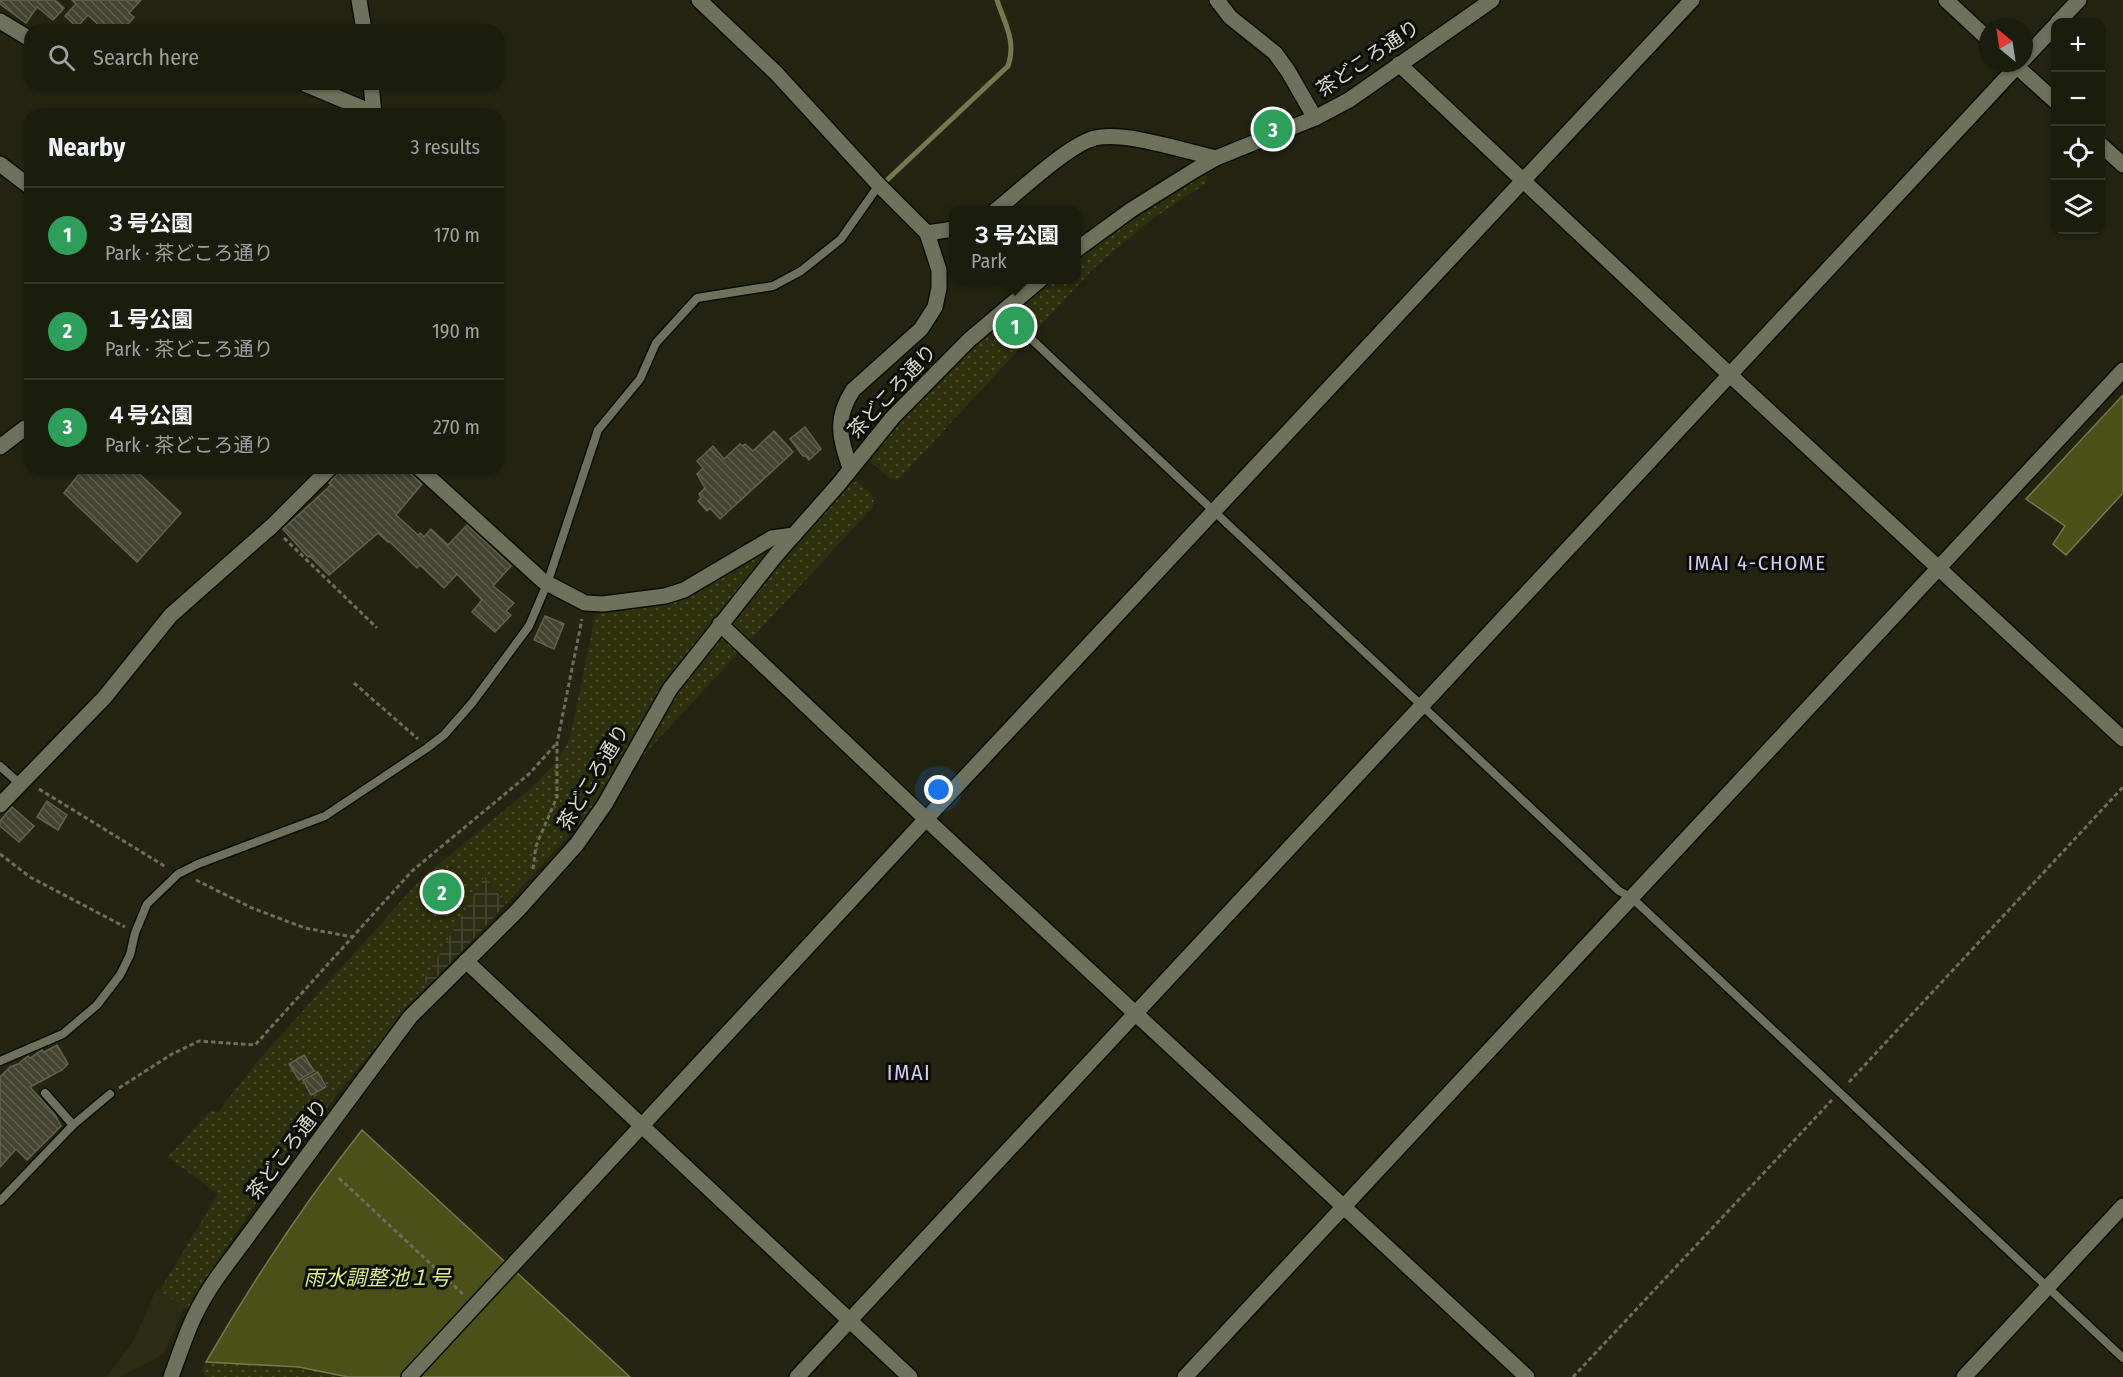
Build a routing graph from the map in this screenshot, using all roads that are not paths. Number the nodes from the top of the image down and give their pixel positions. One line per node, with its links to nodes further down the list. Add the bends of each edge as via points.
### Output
1 (359, 0): 10 (street)
2 (699, 0): 30 (street, via 768,65)
3 (1217, 0): 23 (street, via 1230,17 1275,53)
4 (1492, 0): 15 (street, 茶どころ通り)
5 (1692, 0): 28 (street)
6 (1946, 0): 12 (street)
7 (2079, 0): 8 (street)
8 (2062, 18)
9 (0, 21): 13 (street)
10 (363, 24)
11 (2051, 30): 14 (street)
12 (1979, 31)
13 (24, 35)
14 (2033, 49)
15 (1399, 64): 23 (street, 茶どころ通り, via 1349,100); 28 (street)
16 (2011, 72): 38 (street)
17 (2027, 72): 20 (street)
18 (319, 90): 21 (street)
19 (372, 90): 22 (street)
20 (2051, 98)
21 (360, 108)
22 (373, 108)
23 (1315, 118): 25 (street, 茶どころ通り)
24 (2105, 149): 27 (street)
25 (1216, 158): 31 (street, via 1125,137 1094,138 1065,154); 34 (street, 茶どころ通り, via 1138,205)
26 (0, 164): 29 (street)
27 (2123, 165)
28 (1522, 180): 38 (street); 44 (street)
29 (24, 182)
30 (879, 186): 33 (street); 47 (lane, via 841,239 801,271 773,286 697,298 656,343 640,379 598,429)
31 (1001, 206)
32 (949, 230): 33 (street)
33 (927, 233): 41 (street, via 939,270 934,307 921,329 846,401 841,441)
34 (1081, 247)
35 (1034, 284): 36 (street, 茶どころ通り)
36 (1002, 311): 41 (street, 茶どころ通り, via 893,417); 44 (lane)
37 (2123, 370): 46 (street)
38 (1729, 374): 46 (street); 49 (street)
39 (24, 429): 40 (street)
40 (0, 447)
41 (850, 468): 45 (street, 茶どころ通り)
42 (324, 474): 52 (street, via 171,615 104,698)
43 (426, 474): 47 (street)
44 (1214, 512): 49 (lane); 54 (street)
45 (794, 535): 47 (street, via 772,538 684,590 665,596 585,603); 48 (street, 茶どころ通り)
46 (1938, 568): 50 (street); 55 (street)
47 (547, 584): 58 (lane, via 529,626 444,735 325,816 183,871 147,904 120,975 86,1016 63,1034)
48 (720, 624): 54 (street); 56 (street, 茶どころ通り, via 670,689 595,821 535,892)
49 (1422, 705): 55 (lane, via 1620,891); 57 (street)
50 (2123, 739)
51 (0, 766): 52 (lane)
52 (20, 784): 53 (street)
53 (0, 805)
54 (926, 819): 57 (street); 62 (street)
55 (1631, 897): 64 (street); 66 (lane)
56 (466, 961): 62 (street); 69 (street, 茶どころ通り, via 395,1035 210,1287 189,1324)
57 (1136, 1013): 64 (street); 67 (street)
58 (0, 1061)
59 (45, 1093): 61 (lane)
60 (110, 1094): 61 (lane)
61 (73, 1125): 63 (lane)
62 (642, 1128): 67 (street); 70 (street)
63 (0, 1201)
64 (1344, 1206): 73 (street); 74 (street)
65 (2123, 1206): 66 (street)
66 (2047, 1287): 68 (lane); 75 (street)
67 (849, 1321): 71 (street); 72 (street)
68 (2123, 1358)
69 (171, 1377)
70 (409, 1377)
71 (797, 1377)
72 (910, 1377)
73 (1185, 1377)
74 (1527, 1377)
75 (1964, 1377)

